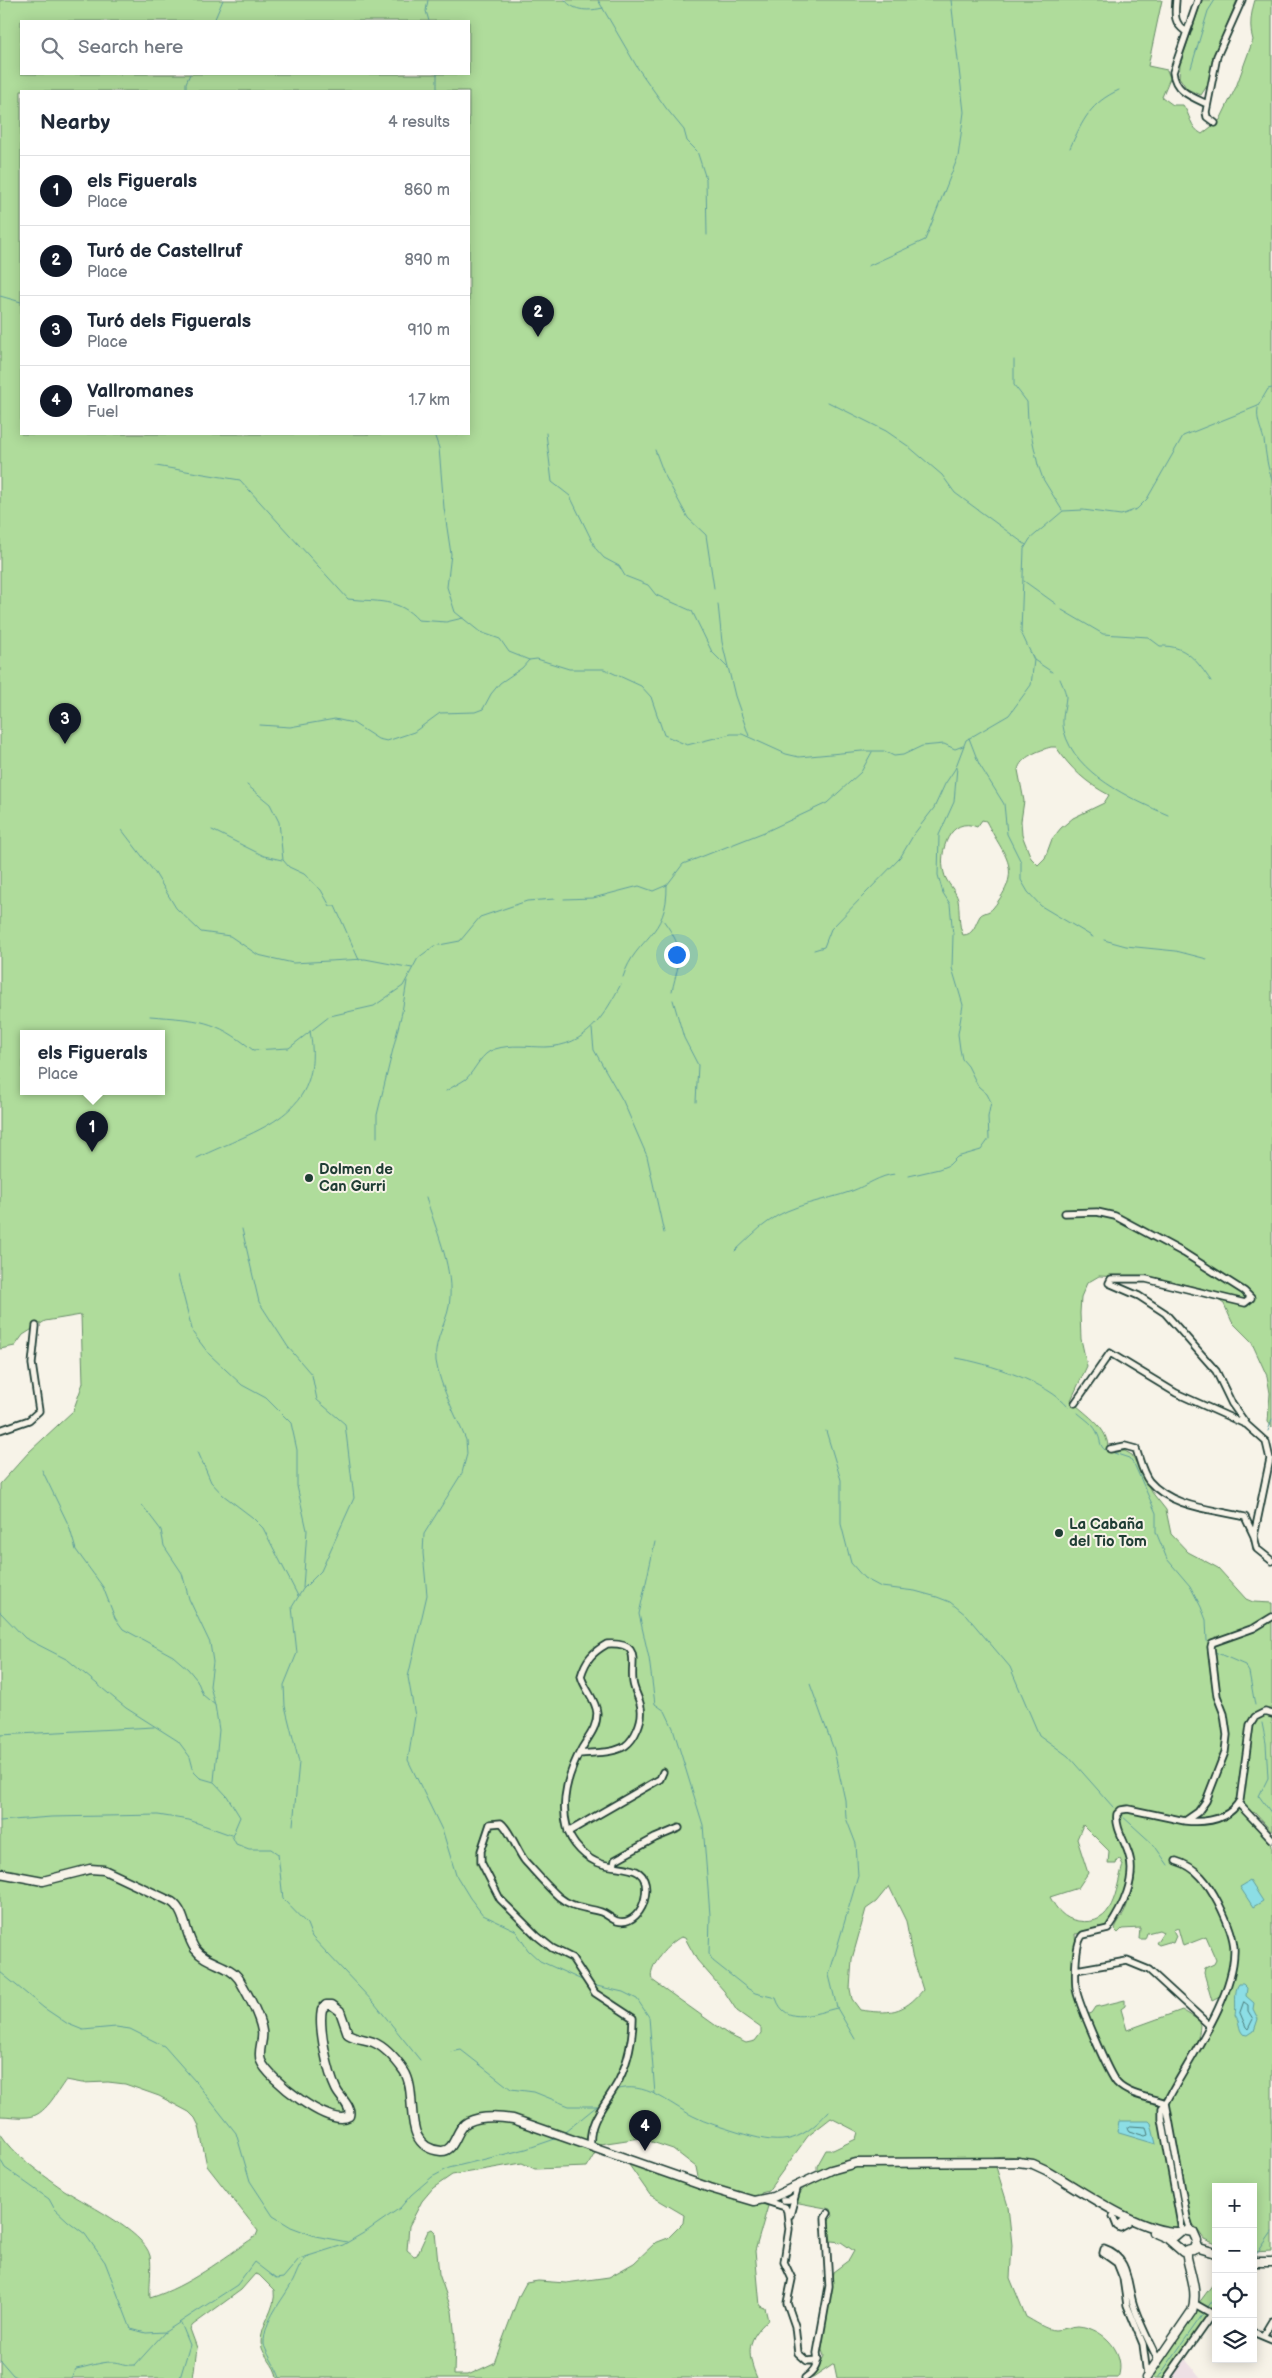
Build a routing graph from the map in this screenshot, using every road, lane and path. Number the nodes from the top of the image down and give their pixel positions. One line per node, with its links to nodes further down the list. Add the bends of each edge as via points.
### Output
1 (1176, 0): 4 (street, via 1174,19)
2 (1198, 0): 4 (street)
3 (1242, 0): 5 (street, via 1216,56)
4 (1185, 31): 5 (street, via 1173,72 1174,82 1183,92)
5 (1207, 104): 6 (street, via 1207,117)
6 (1215, 123)
7 (1065, 1213): 10 (street, via 1097,1212 1115,1216 1184,1253 1249,1295 1250,1301 1245,1302 1146,1279 1111,1280 1109,1283 1139,1296 1165,1313 1216,1371 1232,1404)
8 (36, 1326): 11 (street, via 32,1364 39,1411 29,1420)
9 (1075, 1403): 10 (street, via 1110,1353 1176,1393)
10 (1247, 1425): 13 (street, via 1266,1442 1270,1459)
11 (0, 1430)
12 (1110, 1449): 13 (street, via 1125,1446 1136,1449 1150,1482 1172,1497 1208,1511 1245,1517)
13 (1254, 1536): 14 (street, via 1257,1549)
14 (1272, 1561)
15 (1272, 1617): 20 (street, via 1254,1628 1212,1643 1217,1696 1227,1734 1225,1752 1206,1801)
16 (1272, 1714): 19 (street, via 1265,1712 1255,1717 1250,1725)
17 (579, 1754): 17 (street, via 625,1746 634,1735 641,1715 633,1684 634,1655 622,1646 607,1644 589,1656 584,1664 581,1676 594,1703 596,1718); 22 (street, via 566,1785 564,1805)
18 (664, 1772): 22 (street, via 660,1779)
19 (1238, 1803): 20 (street, via 1236,1808 1218,1819); 23 (street)
20 (1185, 1821): 27 (street, via 1128,1809 1117,1814 1132,1870 1117,1916 1108,1929 1080,1938)
21 (679, 1828): 25 (street, via 615,1860)
22 (568, 1832): 25 (street, via 594,1861)
23 (1272, 1839)
24 (1176, 1861): 28 (street, via 1186,1864 1208,1882 1224,1914 1234,1951 1226,1994)
25 (614, 1866): 30 (street, via 638,1872 646,1886 640,1911 634,1918 623,1922 601,1912 576,1907 558,1897 520,1855 502,1824 490,1824 481,1851 481,1862 500,1899 537,1936 572,1958 595,1994 633,2018 631,2039 620,2077 591,2129)
26 (0, 1873): 30 (main road, via 43,1881 90,1869 104,1870 177,1906 195,1948 240,1980 262,2030 260,2057 263,2066 300,2100 321,2113 343,2119 350,2113 333,2081 321,2026 322,2009 328,2004 340,2011 348,2034 379,2045 405,2072 412,2097 412,2123 418,2137 429,2147 448,2150 460,2127 467,2122 506,2118)
27 (1076, 1970): 28 (street, via 1127,1961 1149,1970); 29 (street, via 1081,2007 1111,2077 1126,2090)
28 (1209, 2025): 29 (street)
29 (1166, 2103): 40 (street, via 1162,2108 1162,2119); 41 (street)
30 (591, 2147): 35 (main road, via 740,2198)
31 (1054, 2175): 32 (main road, via 1033,2164 1018,2162 874,2162 842,2166); 39 (main road); 39 (main road)
32 (798, 2185): 33 (main road); 34 (street)
33 (782, 2196): 34 (street, via 789,2200); 35 (main road); 36 (street)
34 (794, 2197): 38 (street)
35 (762, 2200): 36 (street)
36 (787, 2211): 38 (street)
37 (828, 2213): 60 (street, via 825,2218 829,2286)
38 (788, 2219): 60 (street, via 784,2262 792,2279 787,2303 796,2326 798,2352 808,2361)
39 (1124, 2222): 40 (main road, via 1168,2232); 43 (main road, via 1160,2234)
40 (1180, 2231): 41 (main road); 43 (main road)
41 (1191, 2231): 42 (main road)
42 (1197, 2238): 44 (main road); 45 (main road, via 1197,2244)
43 (1174, 2243): 45 (main road, via 1179,2250)
44 (1212, 2246)
45 (1189, 2251): 46 (main road); 51 (main road)
46 (1212, 2252)
47 (1272, 2256): 48 (main road)
48 (1257, 2260)
49 (1257, 2260): 50 (main road)
50 (1272, 2262)
51 (1194, 2304): 52 (street); 58 (main road)
52 (1212, 2314)
53 (1212, 2318): 65 (street)
54 (1272, 2321): 56 (street)
55 (1257, 2334): 56 (street)
56 (1263, 2336): 57 (street)
57 (1272, 2340)
58 (1165, 2349): 59 (street); 62 (main road)
59 (1154, 2350): 61 (street, via 1134,2308 1127,2272 1116,2255 1104,2249 1103,2253 1117,2263 1120,2270 1127,2306 1141,2336); 62 (street)
60 (818, 2360): 64 (street)
61 (1146, 2361): 62 (street); 63 (street)
62 (1157, 2361): 63 (main road)
63 (1150, 2375)
64 (805, 2378)
65 (1167, 2378)

